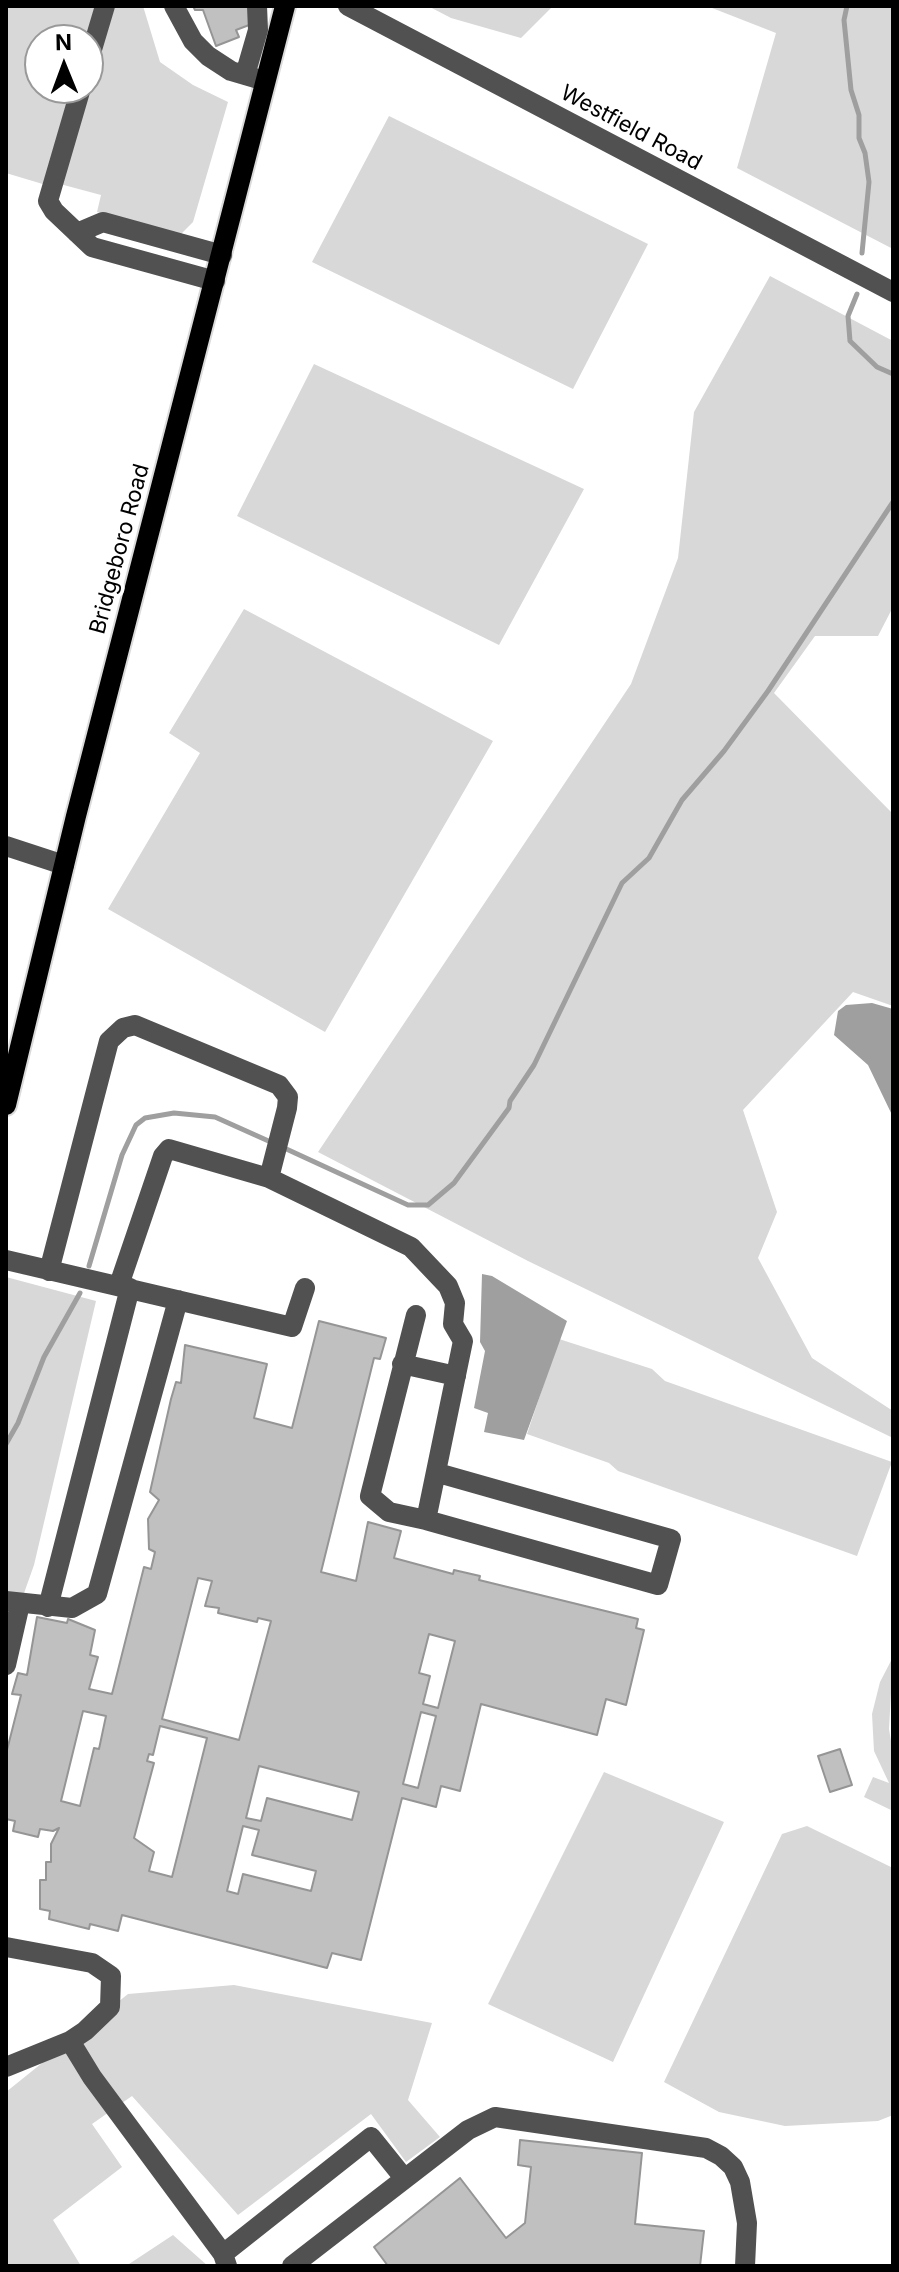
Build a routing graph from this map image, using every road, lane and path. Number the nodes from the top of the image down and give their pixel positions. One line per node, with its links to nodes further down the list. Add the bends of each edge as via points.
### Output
1 (174, 6): 5 (street, via 208,56)
2 (257, 6): 5 (street, via 258,30)
3 (285, 6): 6 (main road, Bridgeboro Road)
4 (348, 6): 11 (street, Westfield Road)
5 (245, 75): 6 (street)
6 (265, 81): 9 (main road, Bridgeboro Road)
7 (76, 104): 8 (street, via 48,201)
8 (77, 233): 9 (street, via 103,222); 10 (street, via 92,247)
9 (222, 255): 10 (main road, Bridgeboro Road)
10 (215, 281): 13 (main road, Bridgeboro Road)
11 (893, 292)
12 (6, 846): 13 (street)
13 (64, 865): 14 (main road, Bridgeboro Road)
14 (13, 1042): 15 (main road, Bridgeboro Road)
15 (6, 1105)
16 (269, 1178): 18 (street, via 287,1108 288,1097 279,1085 135,1025 123,1028 109,1041); 19 (street, via 169,1149); 24 (street, via 411,1247 433,1267 455,1303 453,1324 463,1341)
17 (6, 1260): 18 (street)
18 (49, 1271): 19 (street)
19 (124, 1287): 21 (street); 28 (street)
20 (305, 1288): 21 (street, via 292,1327)
21 (178, 1300): 28 (street, via 97,1594 72,1608)
22 (416, 1315): 23 (street)
23 (402, 1364): 24 (street); 26 (street, via 370,1496 389,1512)
24 (456, 1376): 25 (street)
25 (438, 1473): 26 (street); 26 (street, via 671,1539 658,1585)
26 (426, 1520)
27 (13, 1602): 28 (street); 29 (street)
28 (48, 1607)
29 (6, 1665)
30 (6, 1947): 31 (street, via 92,1963 111,1976 110,2007)
31 (70, 2041): 32 (street); 34 (street)
32 (6, 2067)
33 (404, 2178): 34 (street, via 371,2137); 35 (street); 36 (street, via 468,2130 495,2117 706,2148 733,2167 740,2182 747,2223)
34 (225, 2260)
35 (292, 2266)
36 (745, 2266)

